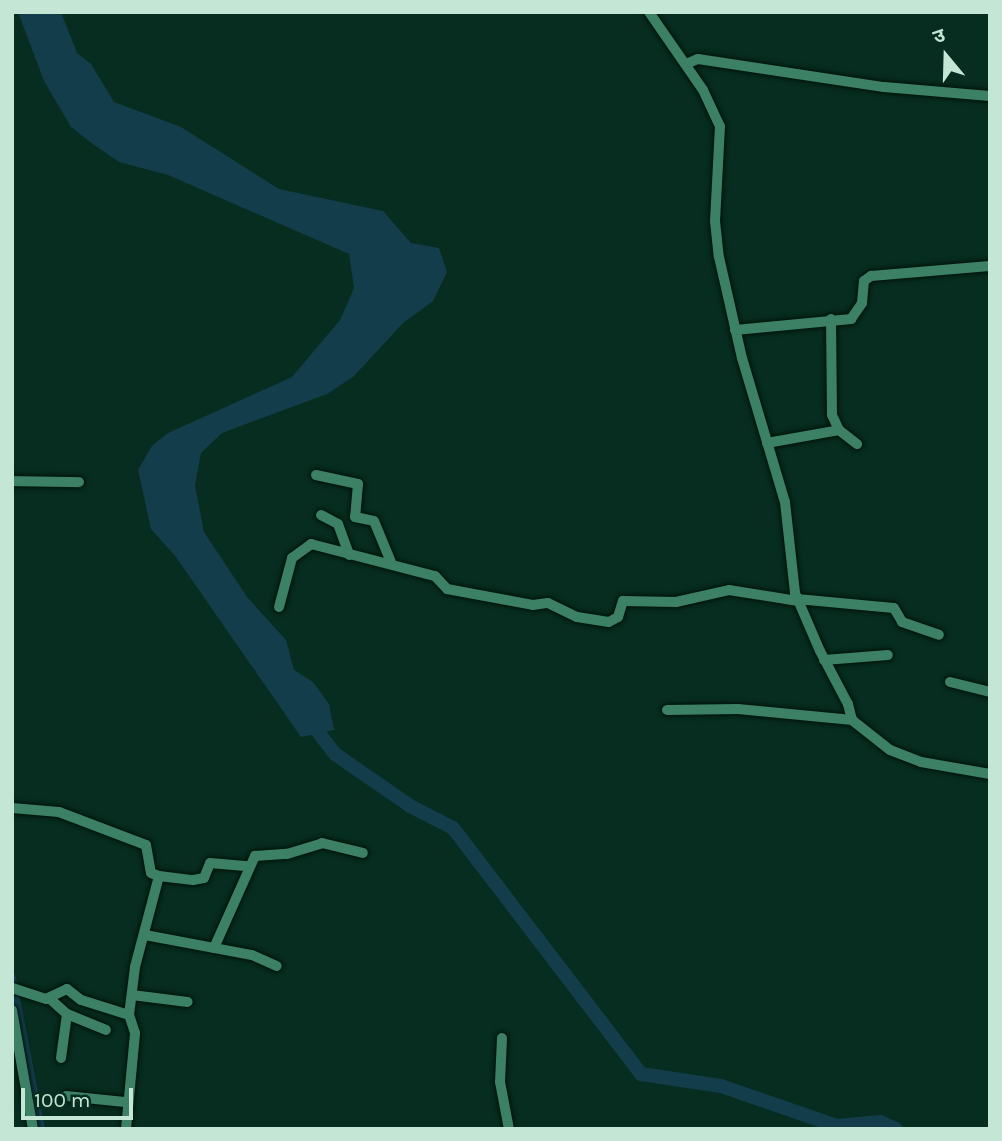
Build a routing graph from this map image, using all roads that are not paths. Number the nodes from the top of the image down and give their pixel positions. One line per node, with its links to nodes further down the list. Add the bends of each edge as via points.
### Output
1 (649, 12): 2 (street)
2 (689, 62): 3 (street); 6 (street, via 722,133 715,229)
3 (990, 96)
4 (990, 265): 5 (street, via 871,276 864,281 857,314)
5 (831, 319): 6 (street); 7 (street, via 831,409)
6 (739, 329): 8 (street)
7 (839, 430): 8 (street); 9 (street)
8 (771, 442): 16 (street)
9 (857, 444)
10 (316, 475): 15 (street, via 358,484 355,517 374,521)
11 (12, 481): 12 (street)
12 (79, 482)
13 (321, 515): 14 (street, via 338,524)
14 (349, 555): 15 (street); 17 (street, via 311,544 292,558)
15 (391, 562): 16 (street, via 416,575 436,576 447,589 533,605 548,603 577,617 610,622 618,617 622,601 676,602 729,590)
16 (800, 599): 18 (street, via 894,608 902,622); 20 (street)
17 (279, 607)
18 (939, 635)
19 (888, 655): 20 (street)
20 (828, 659): 24 (street)
21 (950, 682): 22 (street)
22 (990, 692)
23 (667, 710): 24 (street, via 738,709)
24 (852, 720): 25 (street, via 895,753)
25 (990, 774)
26 (12, 808): 29 (street, via 60,812 145,845 151,873)
27 (363, 853): 28 (street, via 322,843 287,854 258,855)
28 (248, 866): 29 (street, via 224,861 211,863 204,878); 31 (street)
29 (159, 876): 30 (street)
30 (145, 935): 31 (street); 34 (street)
31 (214, 948): 32 (street, via 252,955)
32 (277, 966)
33 (15, 988): 35 (street)
34 (132, 995): 36 (street); 39 (street)
35 (49, 999): 38 (street); 39 (street, via 67,989 81,1000)
36 (188, 1002)
37 (12, 1010): 45 (street)
38 (67, 1014): 40 (street); 42 (street)
39 (129, 1015): 44 (street, via 134,1041)
40 (106, 1030)
41 (502, 1038): 47 (street, via 500,1082)
42 (61, 1058)
43 (66, 1096): 44 (street)
44 (125, 1102): 46 (street)
45 (33, 1129)
46 (126, 1129)
47 (509, 1129)

